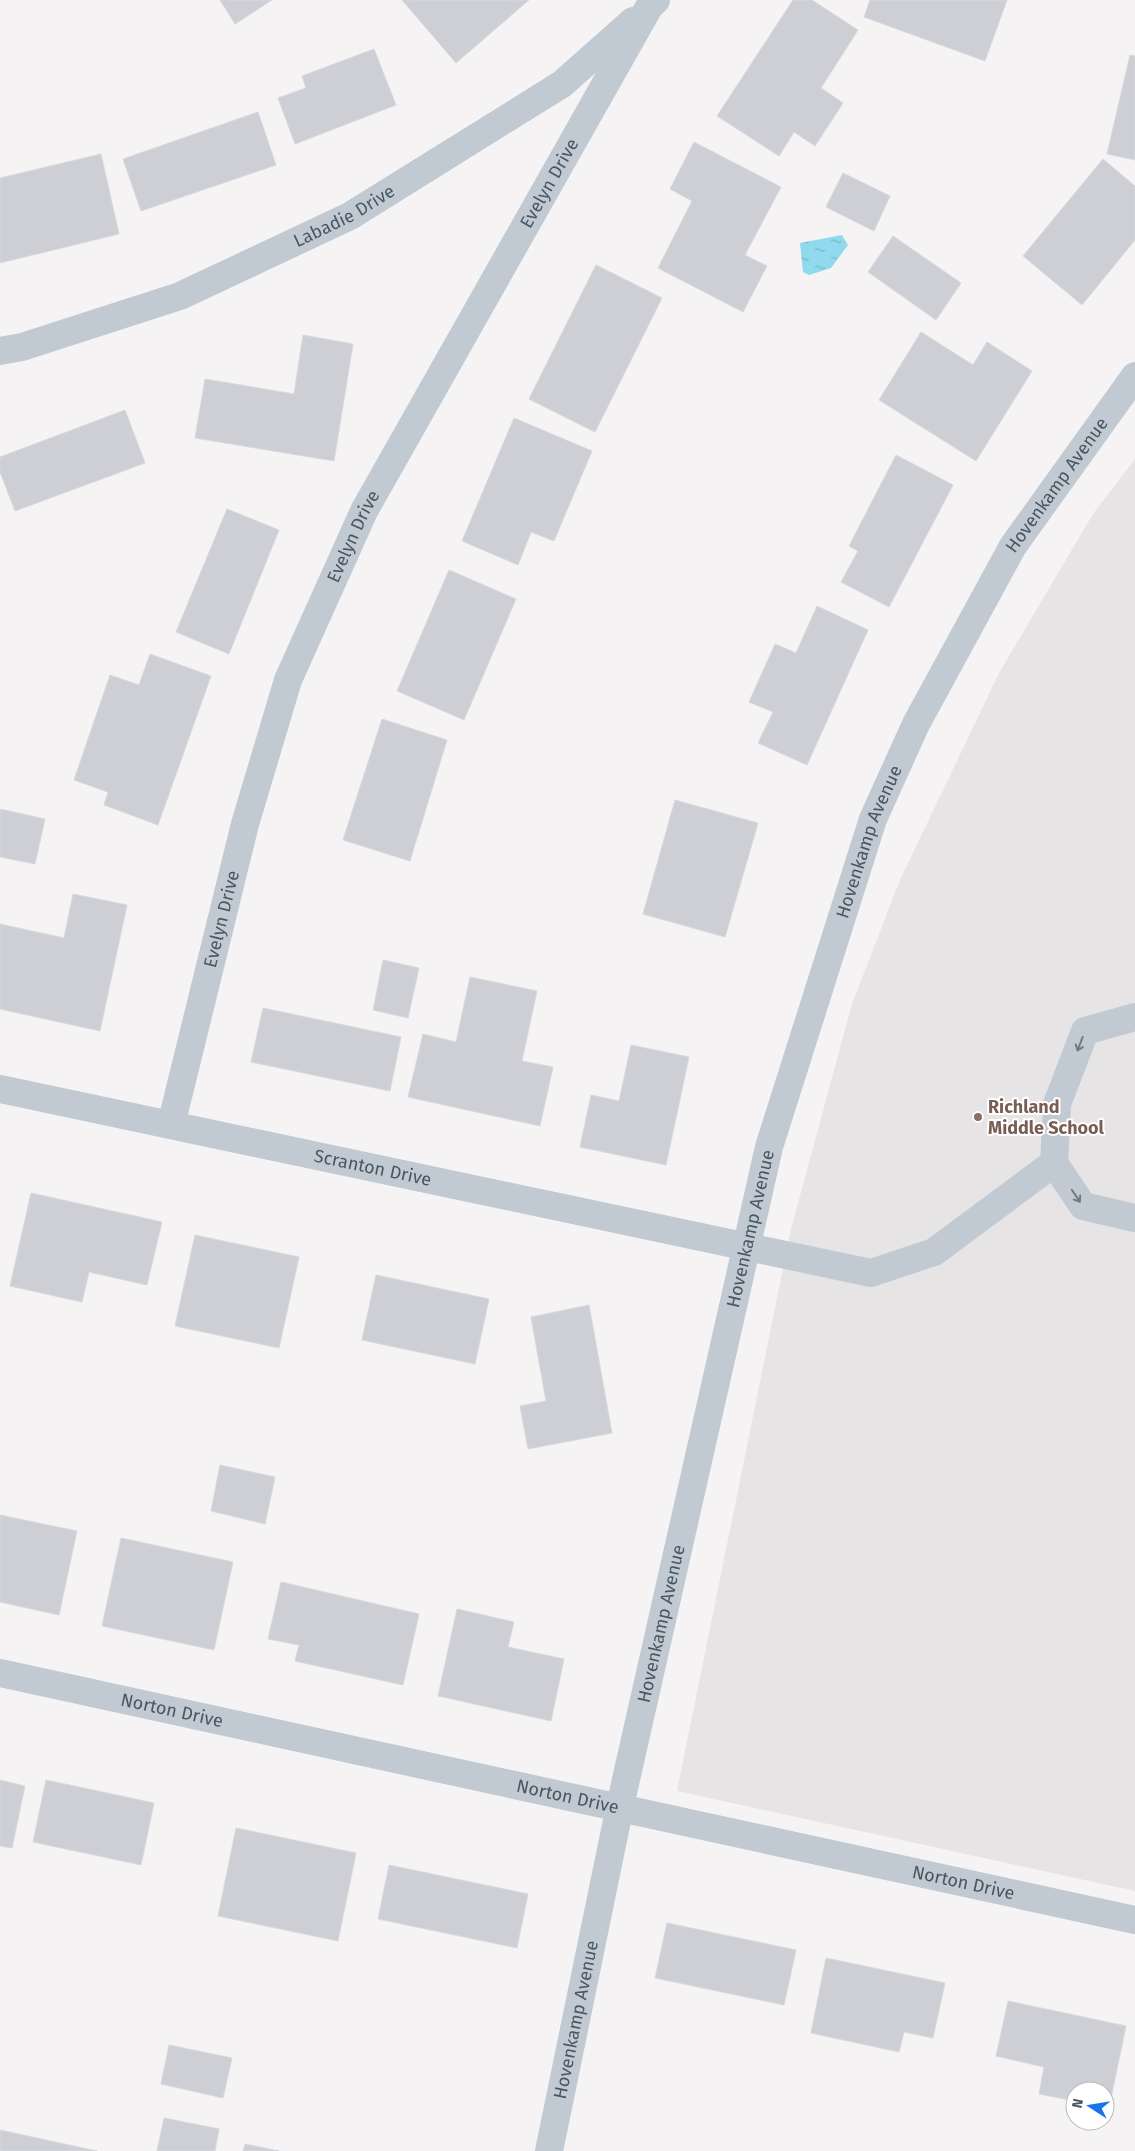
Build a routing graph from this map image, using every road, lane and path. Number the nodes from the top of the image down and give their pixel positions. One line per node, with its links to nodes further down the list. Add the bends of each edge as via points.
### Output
1 (652, 4): 2 (street, Labadie Drive, via 562,84 350,216 180,296 22,347); 6 (street, Evelyn Drive, via 364,511 288,680 245,824)
2 (0, 351)
3 (1135, 376): 9 (street, Hovenkamp Avenue, via 1013,546 916,724 877,810 769,1147)
4 (1135, 1017): 7 (street, one-way to 7, via 1085,1031 1057,1104)
5 (0, 1089): 6 (street, Scranton Drive)
6 (172, 1126): 9 (street, Scranton Drive)
7 (1054, 1163): 8 (street, one-way to 8, via 1082,1206); 9 (street, Scranton Drive, via 934,1252 871,1273)
8 (1135, 1218)
9 (745, 1247): 11 (street, Hovenkamp Avenue)
10 (0, 1673): 11 (street, Norton Drive)
11 (620, 1806): 12 (street, Norton Drive); 13 (street, Hovenkamp Avenue)
12 (1135, 1920)
13 (549, 2151)

